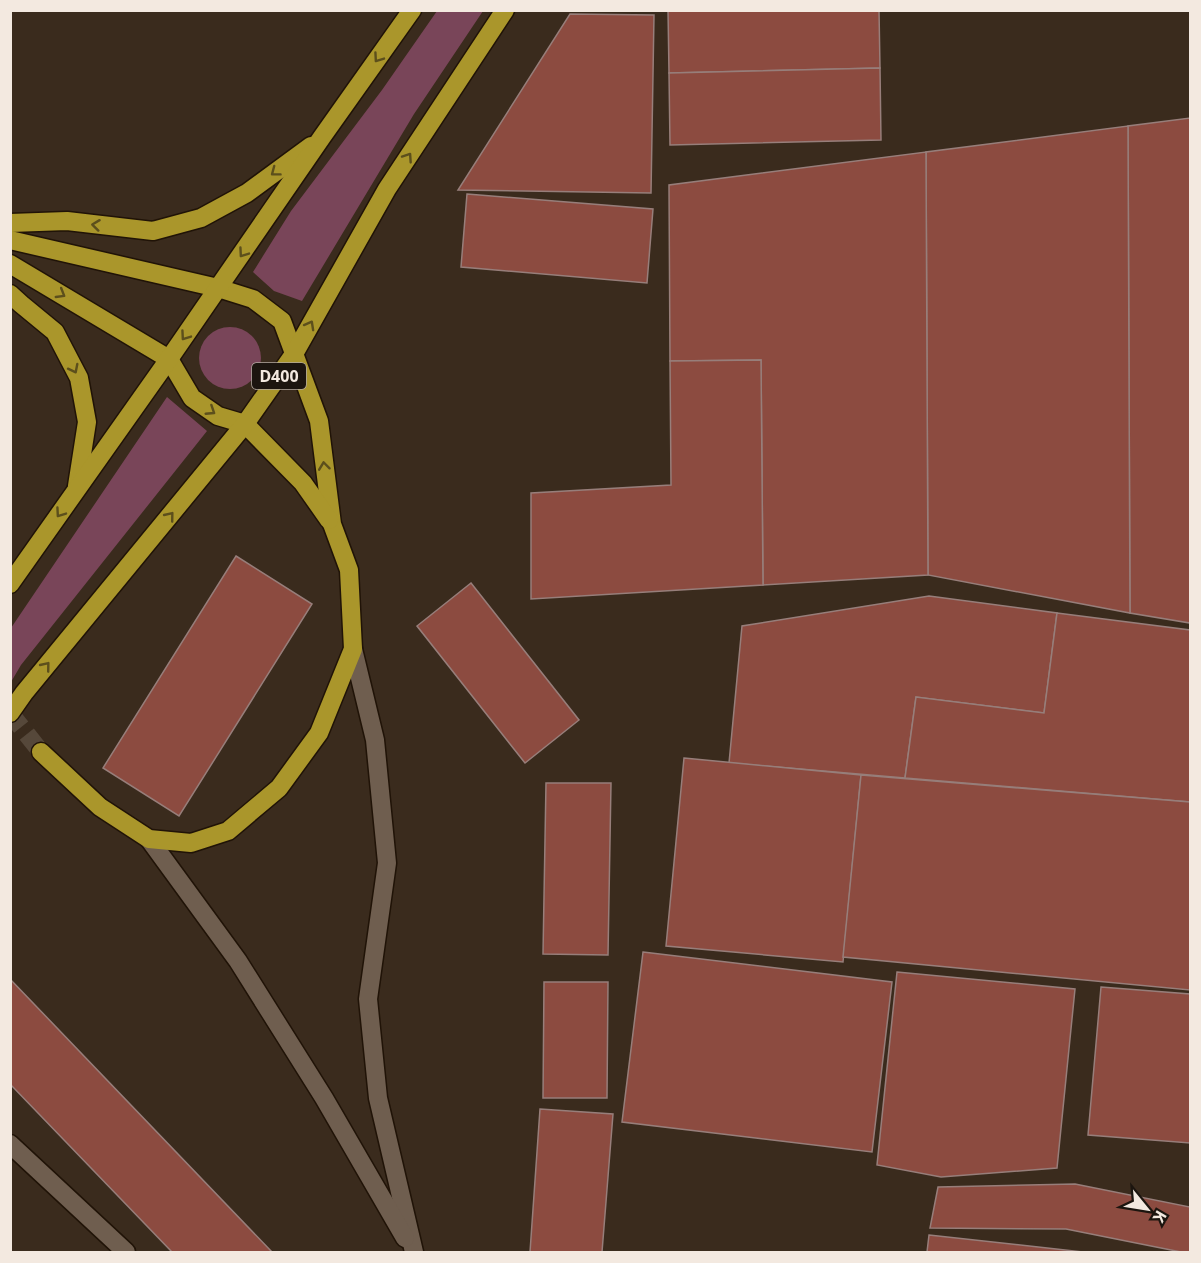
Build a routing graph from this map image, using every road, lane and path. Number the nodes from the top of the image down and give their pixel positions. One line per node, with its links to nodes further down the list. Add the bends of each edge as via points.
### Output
1 (412, 10): 3 (highway, one-way to 3)
2 (506, 10): 9 (highway, D400, one-way to 2, via 387,189)
3 (322, 138): 4 (highway, one-way to 4, via 247,193 201,218 153,231 67,221); 7 (highway, one-way to 7)
4 (10, 223)
5 (10, 240): 7 (highway)
6 (10, 264): 10 (highway, one-way to 10)
7 (218, 288): 9 (highway, via 254,299 282,321); 10 (highway, one-way to 10)
8 (10, 294): 12 (highway, one-way to 12, via 55,332 79,378 87,422)
9 (294, 354): 11 (highway, D400); 13 (highway, one-way to 9, via 319,421)
10 (170, 359): 11 (highway, one-way to 11, via 192,398 218,416); 12 (highway)
11 (245, 424): 13 (highway, via 303,483); 16 (highway, D400, one-way to 11)
12 (76, 489): 14 (highway, one-way to 14)
13 (332, 524): 15 (highway, via 349,570)
14 (10, 584)
15 (353, 650): 18 (highway, via 319,733 279,788 228,831 191,843); 21 (street, via 375,740 387,863 368,999 378,1098)
16 (10, 713)
17 (41, 752): 18 (highway, via 100,807)
18 (149, 838): 21 (street, via 238,961)
19 (10, 1144): 20 (street)
20 (126, 1252)
21 (414, 1252)

